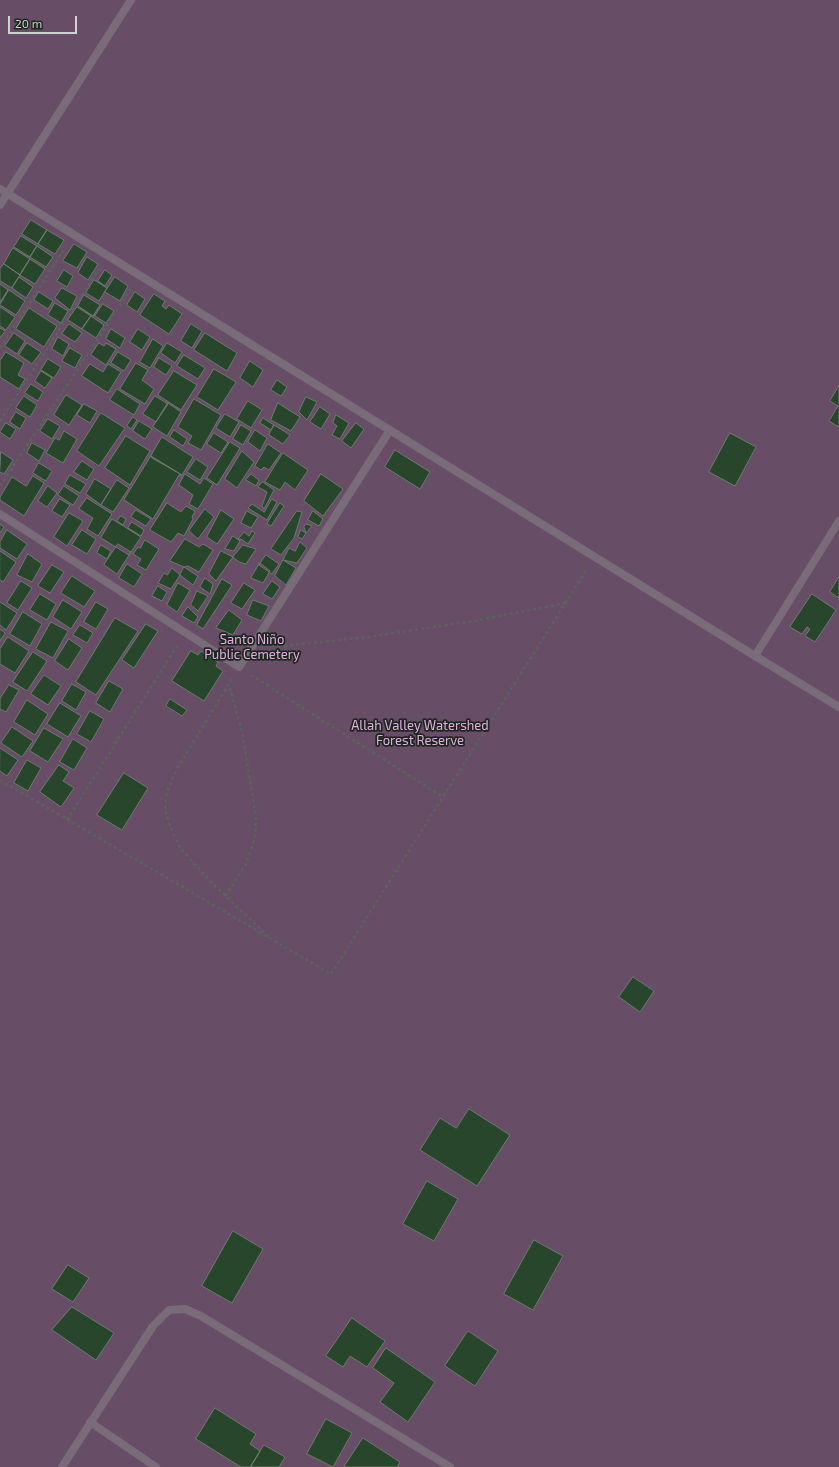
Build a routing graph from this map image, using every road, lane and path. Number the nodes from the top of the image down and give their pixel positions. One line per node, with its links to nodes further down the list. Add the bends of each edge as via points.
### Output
1 (131, 0): 2 (street)
2 (4, 191): 3 (street); 4 (street)
3 (0, 205)
4 (74, 234): 5 (street); 7 (path)
5 (108, 255): 6 (street); 8 (path)
6 (140, 275): 9 (street); 10 (path)
7 (0, 348)
8 (0, 421)
9 (390, 430): 13 (street); 16 (street)
10 (0, 486)
11 (0, 514): 15 (street)
12 (839, 521): 17 (street)
13 (595, 557): 14 (path); 17 (street)
14 (566, 603): 16 (path, via 376,636); 22 (path)
15 (185, 632): 18 (street); 23 (path)
16 (251, 649): 18 (street)
17 (755, 656): 20 (street)
18 (239, 667): 19 (path); 22 (path)
19 (229, 684): 24 (path, via 242,732 256,817 255,838 246,864); 24 (path, via 178,767 166,791 165,809 180,848)
20 (839, 706)
21 (0, 780): 23 (path)
22 (443, 797): 25 (path, via 331,974)
23 (67, 820): 25 (path)
24 (225, 896): 25 (path)
25 (272, 940)
26 (90, 1422): 27 (street); 28 (street); 29 (street, via 152,1326 169,1310 185,1309 201,1316)
27 (62, 1467)
28 (156, 1467)
29 (450, 1467)

